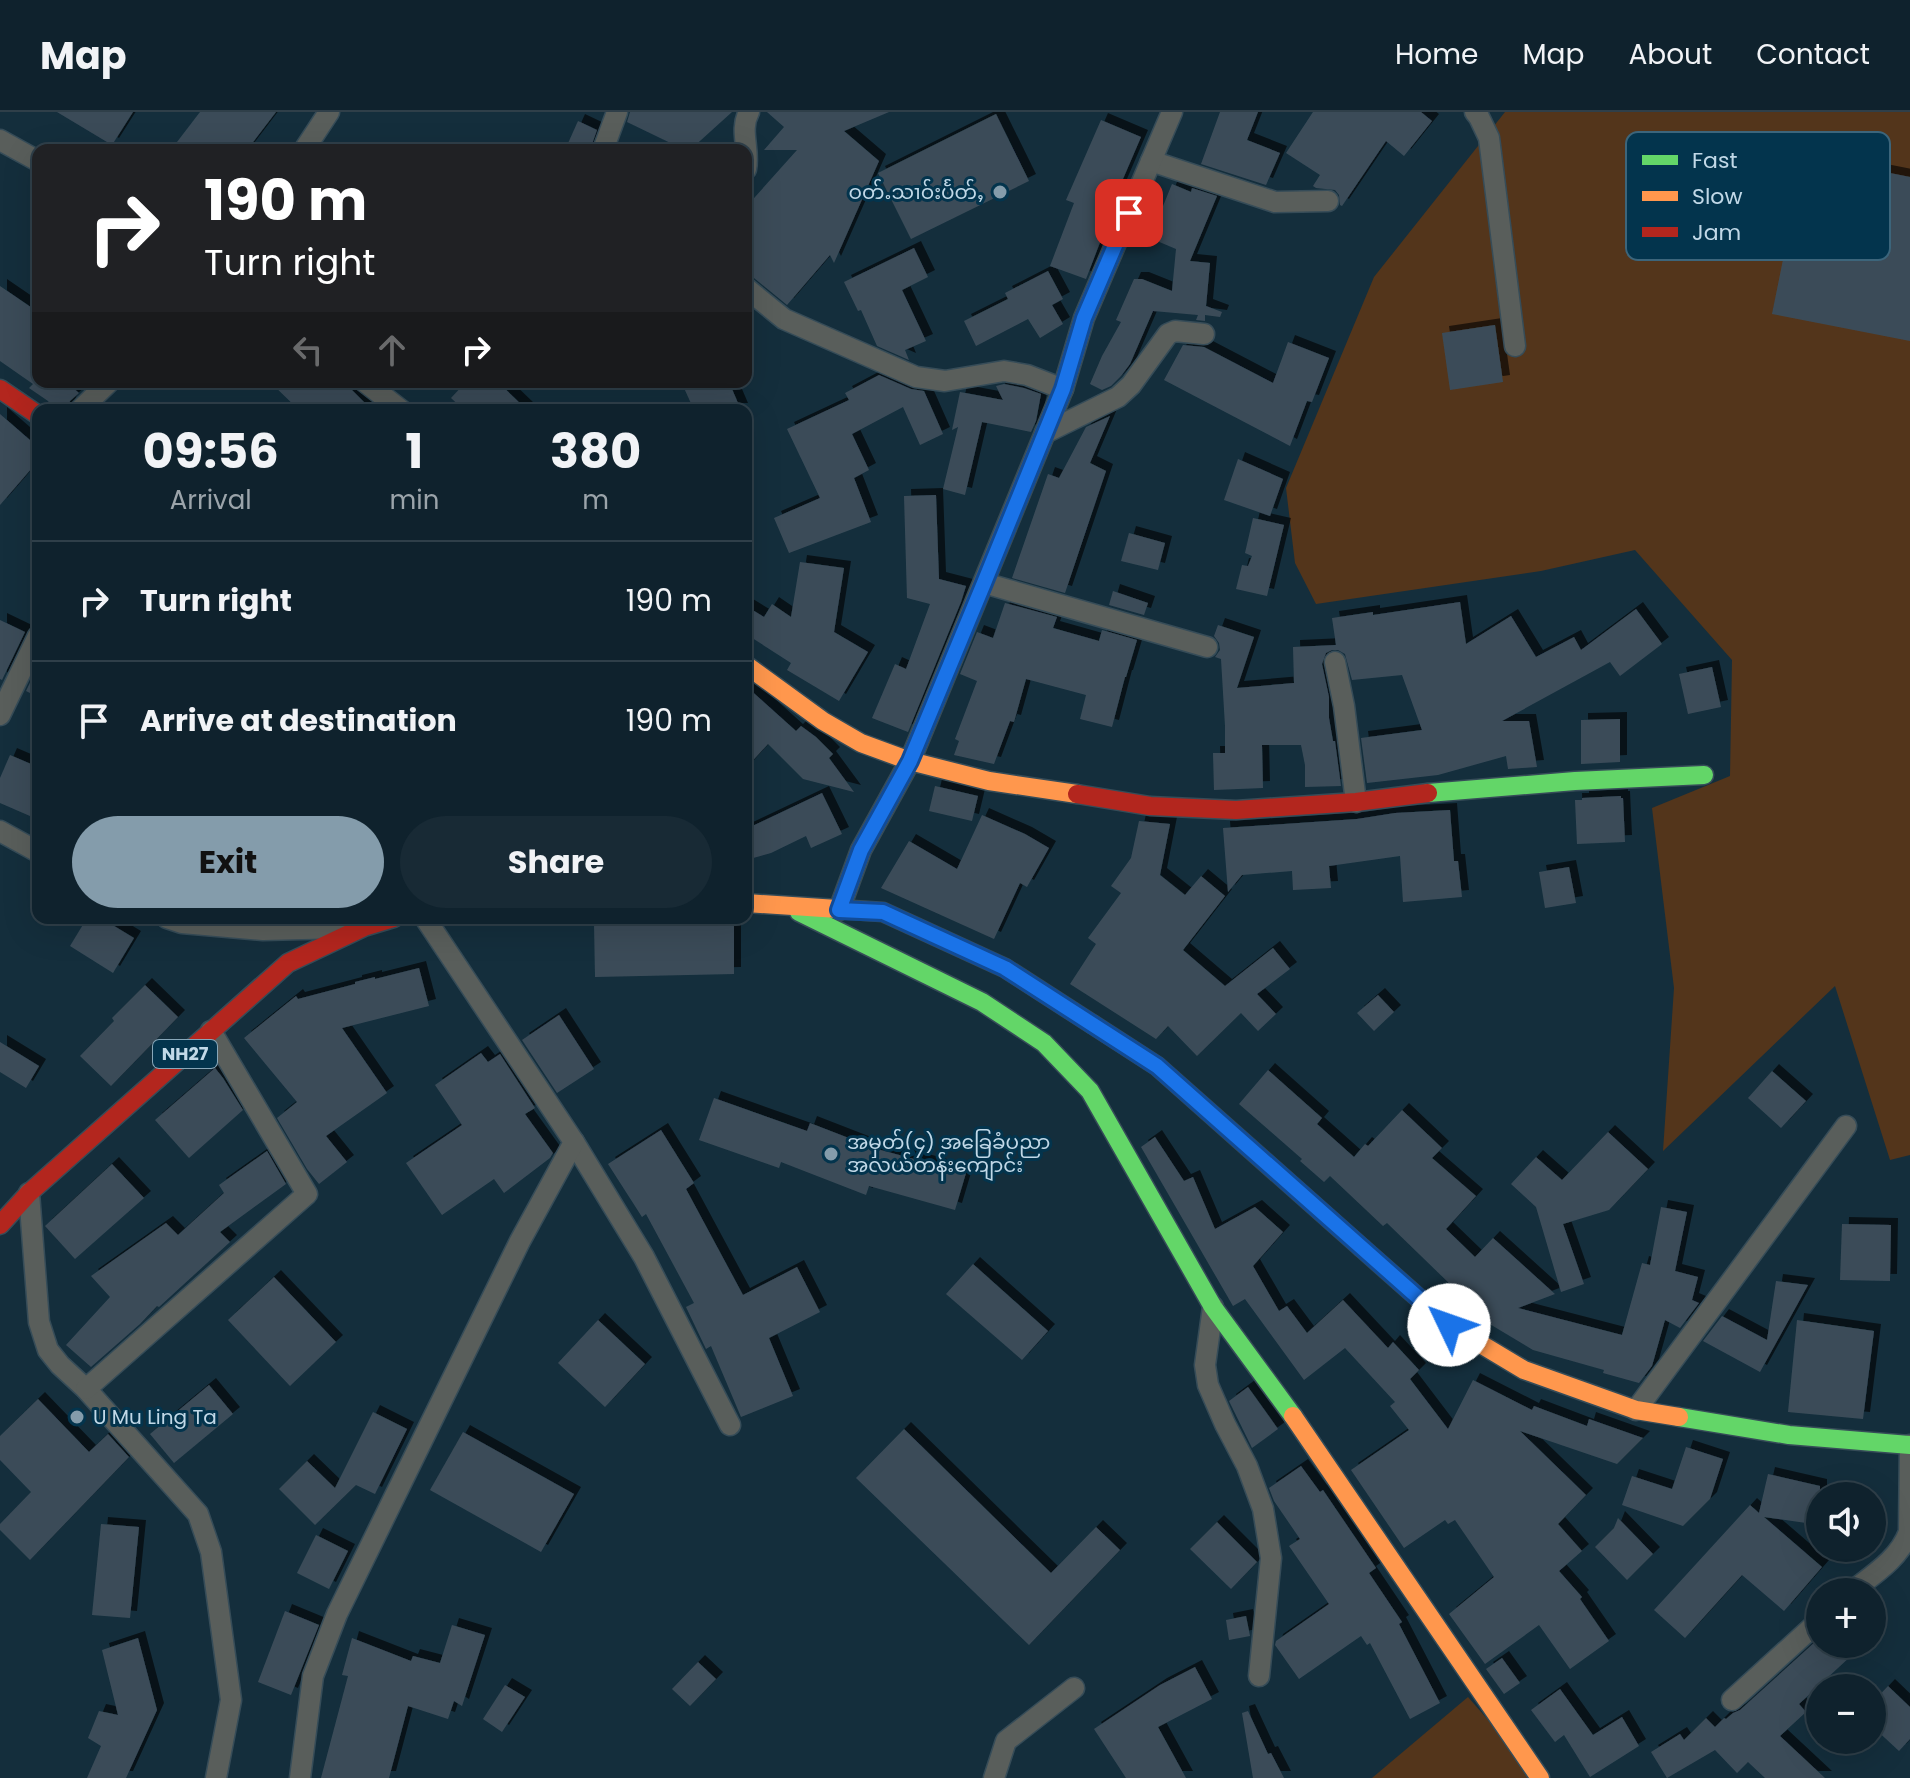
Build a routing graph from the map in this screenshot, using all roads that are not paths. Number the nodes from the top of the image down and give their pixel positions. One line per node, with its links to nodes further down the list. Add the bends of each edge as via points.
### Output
1 (329, 112): 7 (street)
2 (617, 112): 8 (street)
3 (749, 112): 9 (street, via 743,129)
4 (1172, 112): 11 (street)
5 (1475, 112): 15 (street, via 1489,138)
6 (0, 140): 10 (street)
7 (308, 144)
8 (605, 144)
9 (747, 144)
10 (32, 158)
11 (1151, 161): 12 (street, via 1275,202); 19 (street, via 1084,318)
12 (1328, 201)
13 (752, 293): 19 (street, via 784,319 916,377 945,381 1004,371)
14 (1204, 334): 23 (street, via 1168,334 1118,397)
15 (1515, 346)
16 (103, 388): 20 (street)
17 (373, 388): 21 (street)
18 (0, 389): 22 (main road)
19 (1063, 389): 23 (street)
20 (86, 404)
21 (393, 404)
22 (32, 411)
23 (1045, 433): 24 (street)
24 (984, 583): 25 (street); 30 (street)
25 (1207, 647)
26 (32, 648): 29 (street)
27 (1335, 662): 32 (street)
28 (752, 669): 30 (main road, via 823,721 861,743)
29 (0, 715)
30 (910, 761): 32 (main road, via 989,781 1150,806 1236,810); 37 (street, via 861,850)
31 (1704, 775): 32 (main road)
32 (1356, 802)
33 (0, 831): 34 (street)
34 (32, 849)
35 (752, 904): 36 (main road)
36 (789, 907): 37 (main road); 47 (main road, via 982,1002 1044,1043 1090,1091)
37 (839, 910): 49 (main road, via 883,912 1005,968 1157,1066 1449,1325 1524,1370)
38 (194, 924): 41 (street, via 263,930)
39 (374, 924): 41 (main road, NH27)
40 (429, 924): 44 (street)
41 (364, 927): 42 (main road, NH27, via 288,963)
42 (211, 1031): 45 (main road, NH27); 48 (street, via 307,1194)
43 (1846, 1126): 49 (street)
44 (574, 1142): 50 (street, via 644,1257); 58 (street, via 337,1614 313,1676)
45 (29, 1193): 46 (main road, NH27); 48 (street, via 39,1322 48,1350)
46 (0, 1225)
47 (1213, 1307): 54 (street, via 1205,1365 1208,1385 1258,1494 1271,1558); 60 (main road, via 1286,1405)
48 (86, 1389): 57 (street, via 198,1514 211,1552 231,1700)
49 (1636, 1410): 51 (main road, via 1789,1435)
50 (730, 1425)
51 (1910, 1445): 52 (street, via 1909,1532 1895,1557)
52 (1869, 1578)
53 (1806, 1633): 56 (street)
54 (1259, 1676)
55 (1074, 1688): 59 (street, via 1006,1741)
56 (1732, 1700)
57 (216, 1778)
58 (300, 1778)
59 (994, 1778)
60 (1540, 1778)

